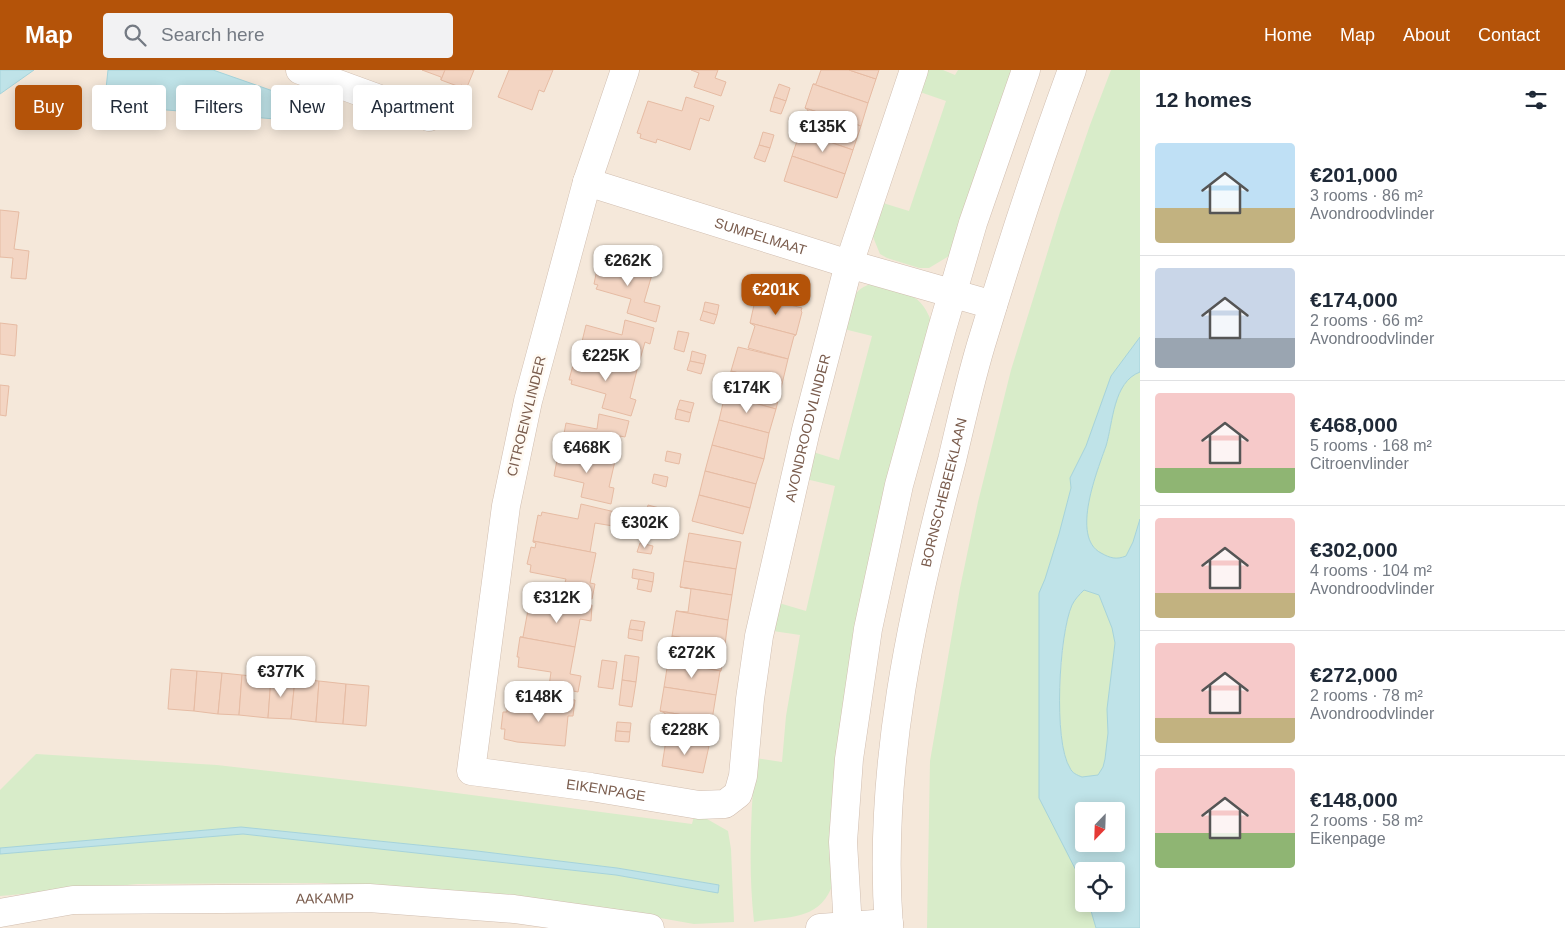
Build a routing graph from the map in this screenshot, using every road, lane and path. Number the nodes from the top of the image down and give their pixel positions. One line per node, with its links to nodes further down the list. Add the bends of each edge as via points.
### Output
1 (300, 70): 6 (street)
2 (625, 70): 7 (street, CITROENVLINDER)
3 (914, 70): 8 (street, AVONDROODVLINDER)
4 (1026, 70): 9 (street)
5 (1072, 70): 10 (street, BORNSCHEBEEKLAAN, via 1041,154)
6 (353, 89)
7 (587, 182): 8 (street, SUMPELMAAT); 11 (street, CITROENVLINDER, via 528,401 510,482)
8 (849, 264): 9 (street, SUMPELMAAT); 12 (street, AVONDROODVLINDER, via 806,430 759,636 743,776)
9 (952, 292): 10 (street, SUMPELMAAT); 15 (street, via 899,484 868,629 849,758 843,842)
10 (993, 305): 14 (street, BORNSCHEBEEKLAAN, via 908,641 886,832)
11 (470, 770): 12 (street, EIKENPAGE, via 699,805 725,804)
12 (738, 794)
13 (0, 913): 16 (street, AAKAMP, via 73,900 369,898 514,909)
14 (889, 926): 15 (street)
15 (848, 927): 17 (street)
16 (650, 928)
17 (820, 928)

